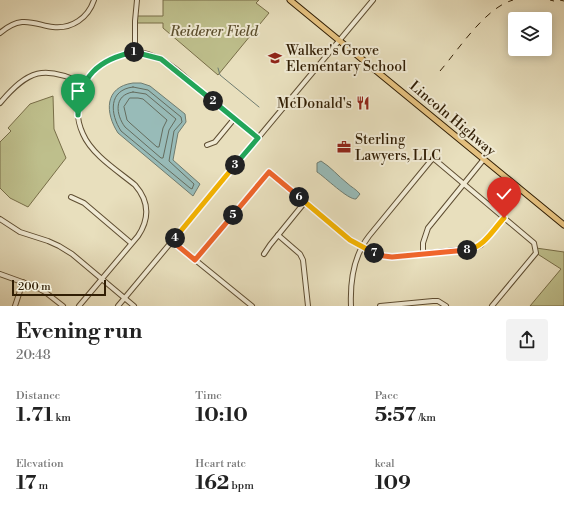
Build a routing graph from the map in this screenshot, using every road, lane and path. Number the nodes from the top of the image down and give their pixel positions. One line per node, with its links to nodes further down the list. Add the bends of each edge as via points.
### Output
1 (94, 0): 5 (street, via 86,15 70,26 61,28 22,22 6,27)
2 (136, 0): 7 (street)
3 (290, 0): 6 (main road, Lincoln Highway)
4 (373, 0): 6 (street)
5 (0, 33)
6 (340, 40): 11 (street); 13 (main road, Lincoln Highway)
7 (135, 52): 8 (street, via 115,56 106,61 91,73); 10 (street, via 161,59 169,64)
8 (84, 84): 9 (street, via 58,73 39,73 22,80); 22 (street, via 78,109 79,126 83,136 95,152 137,188 146,207 145,223)
9 (0, 103)
10 (234, 118): 11 (street); 12 (street, via 215,142)
11 (258, 138): 21 (street)
12 (207, 145)
13 (484, 160): 14 (street); 19 (main road, Lincoln Highway)
14 (464, 184): 17 (street); 23 (street, via 433,158); 25 (street, via 428,228 423,243)
15 (72, 197): 22 (street, via 84,203)
16 (305, 202): 20 (street); 23 (street, via 350,240); 26 (street, via 269,172)
17 (504, 218): 25 (street, via 481,245 475,248); 42 (street, via 534,243 536,252)
18 (0, 219): 28 (street, via 20,232 59,246)
19 (564, 225)
20 (278, 235): 24 (street); 38 (street, via 297,251 303,260)
21 (172, 241): 26 (street); 30 (street)
22 (132, 243): 28 (street)
23 (361, 246): 25 (street, via 384,256); 39 (street, via 354,272)
24 (264, 254)
25 (423, 254)
26 (195, 260): 37 (street)
27 (0, 274): 29 (street)
28 (101, 279): 30 (street); 34 (street)
29 (23, 282): 32 (street); 33 (street, via 46,292)
30 (124, 298): 35 (street); 36 (street)
31 (398, 305): 40 (street); 41 (street, via 438,301)
32 (15, 306)
33 (63, 306)
34 (79, 306)
35 (118, 306)
36 (134, 306)
37 (252, 306)
38 (308, 306)
39 (351, 306)
40 (380, 306)
41 (446, 306)
42 (492, 306)

